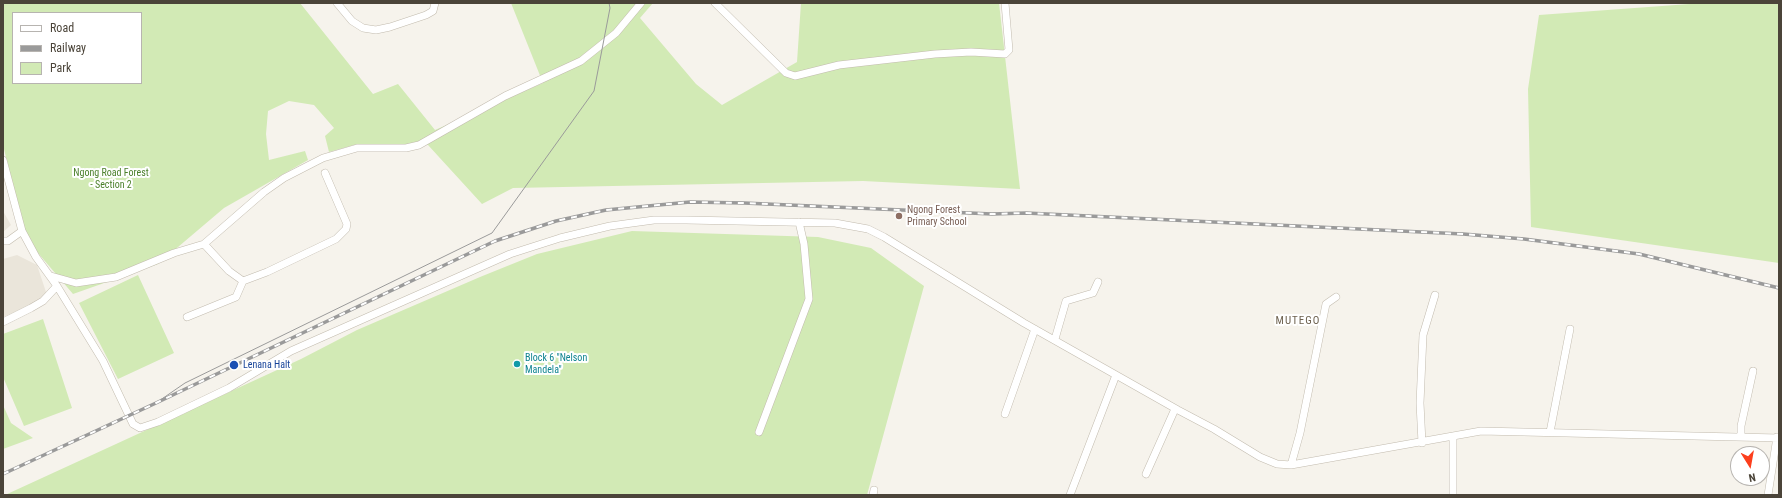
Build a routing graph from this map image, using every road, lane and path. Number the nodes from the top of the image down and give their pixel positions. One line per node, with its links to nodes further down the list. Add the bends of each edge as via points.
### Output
1 (337, 3): 2 (street, via 352,21 363,28 376,30 426,15 433,11)
2 (435, 3)
3 (641, 3): 11 (street, via 604,43 576,63 505,96 414,147 357,148 323,158 284,178 264,192)
4 (715, 3): 5 (street, via 786,73 795,76 839,65 935,54 1005,54 1009,50)
5 (1005, 3)
6 (3, 160): 9 (street)
7 (326, 173): 13 (street, via 345,219 346,229 336,239)
8 (799, 222): 15 (street, via 654,220 598,229 531,246 291,351 228,388 140,428 133,424 104,361); 20 (street, via 835,223 868,229); 27 (street, via 804,244 809,299)
9 (22, 231): 10 (street, via 8,241); 12 (street, via 36,257)
10 (3, 241)
11 (204, 244): 12 (street, via 174,253 116,277 76,283); 13 (street)
12 (51, 276): 15 (street)
13 (243, 282): 18 (street, via 236,297)
14 (1098, 282): 22 (street, via 1093,293 1066,301)
15 (57, 286): 19 (street, via 43,301)
16 (1435, 295): 32 (street, via 1423,335 1420,403)
17 (1336, 297): 33 (street, via 1326,304)
18 (187, 317)
19 (3, 322)
20 (1035, 329): 22 (street); 26 (street)
21 (1570, 329): 28 (street)
22 (1055, 339): 24 (street)
23 (1753, 371): 30 (street)
24 (1116, 375): 25 (street); 35 (street)
25 (1175, 409): 33 (street, via 1260,457 1277,464); 34 (street)
26 (1005, 414)
27 (759, 432)
28 (1550, 432): 29 (street, via 1488,431); 30 (street)
29 (1453, 436): 32 (street); 36 (street)
30 (1741, 436): 31 (street)
31 (1778, 437): 37 (street)
32 (1422, 443): 33 (street)
33 (1291, 465)
34 (1146, 474)
35 (1070, 495)
36 (1453, 495)
37 (1768, 495)

